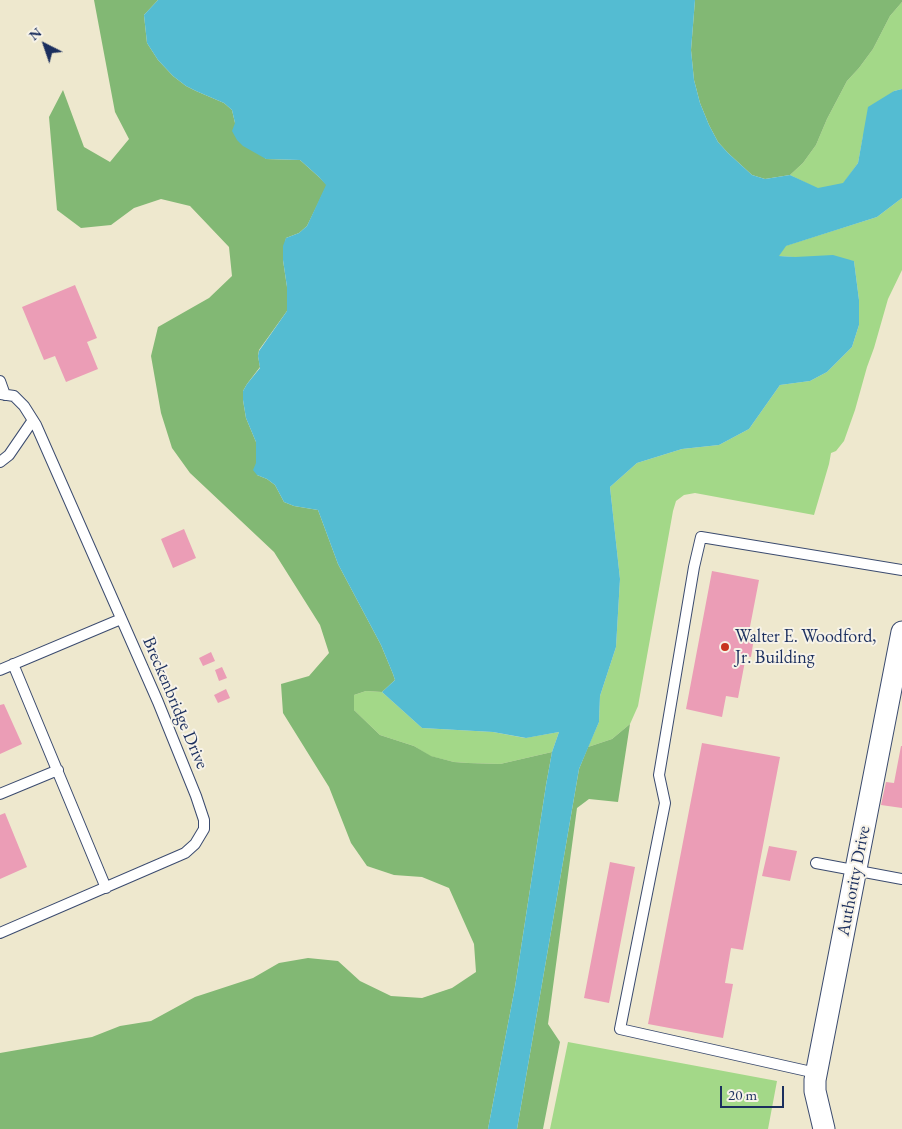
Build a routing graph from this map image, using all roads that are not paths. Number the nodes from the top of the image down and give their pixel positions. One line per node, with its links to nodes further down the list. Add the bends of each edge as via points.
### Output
1 (0, 381): 2 (lane)
2 (3, 395): 3 (lane, Breckenbridge Drive, via 14,396)
3 (33, 420): 4 (lane, via 9,455); 6 (lane, Breckenbridge Drive)
4 (0, 462)
5 (902, 570): 17 (lane, via 701,537 694,567 659,775 665,803 620,1030)
6 (121, 618): 8 (lane); 15 (lane, Breckenbridge Drive, via 196,796 204,829 196,844 185,853)
7 (902, 632): 13 (street, Authority Drive)
8 (13, 664): 9 (lane); 10 (lane)
9 (0, 670)
10 (58, 770): 11 (lane); 15 (lane)
11 (0, 794)
12 (816, 863): 13 (lane)
13 (856, 870): 14 (lane); 17 (street, Authority Drive)
14 (902, 879)
15 (106, 888): 16 (lane, Breckenbridge Drive)
16 (0, 933)
17 (816, 1072): 18 (street, Authority Drive, via 815,1091)
18 (824, 1129)

